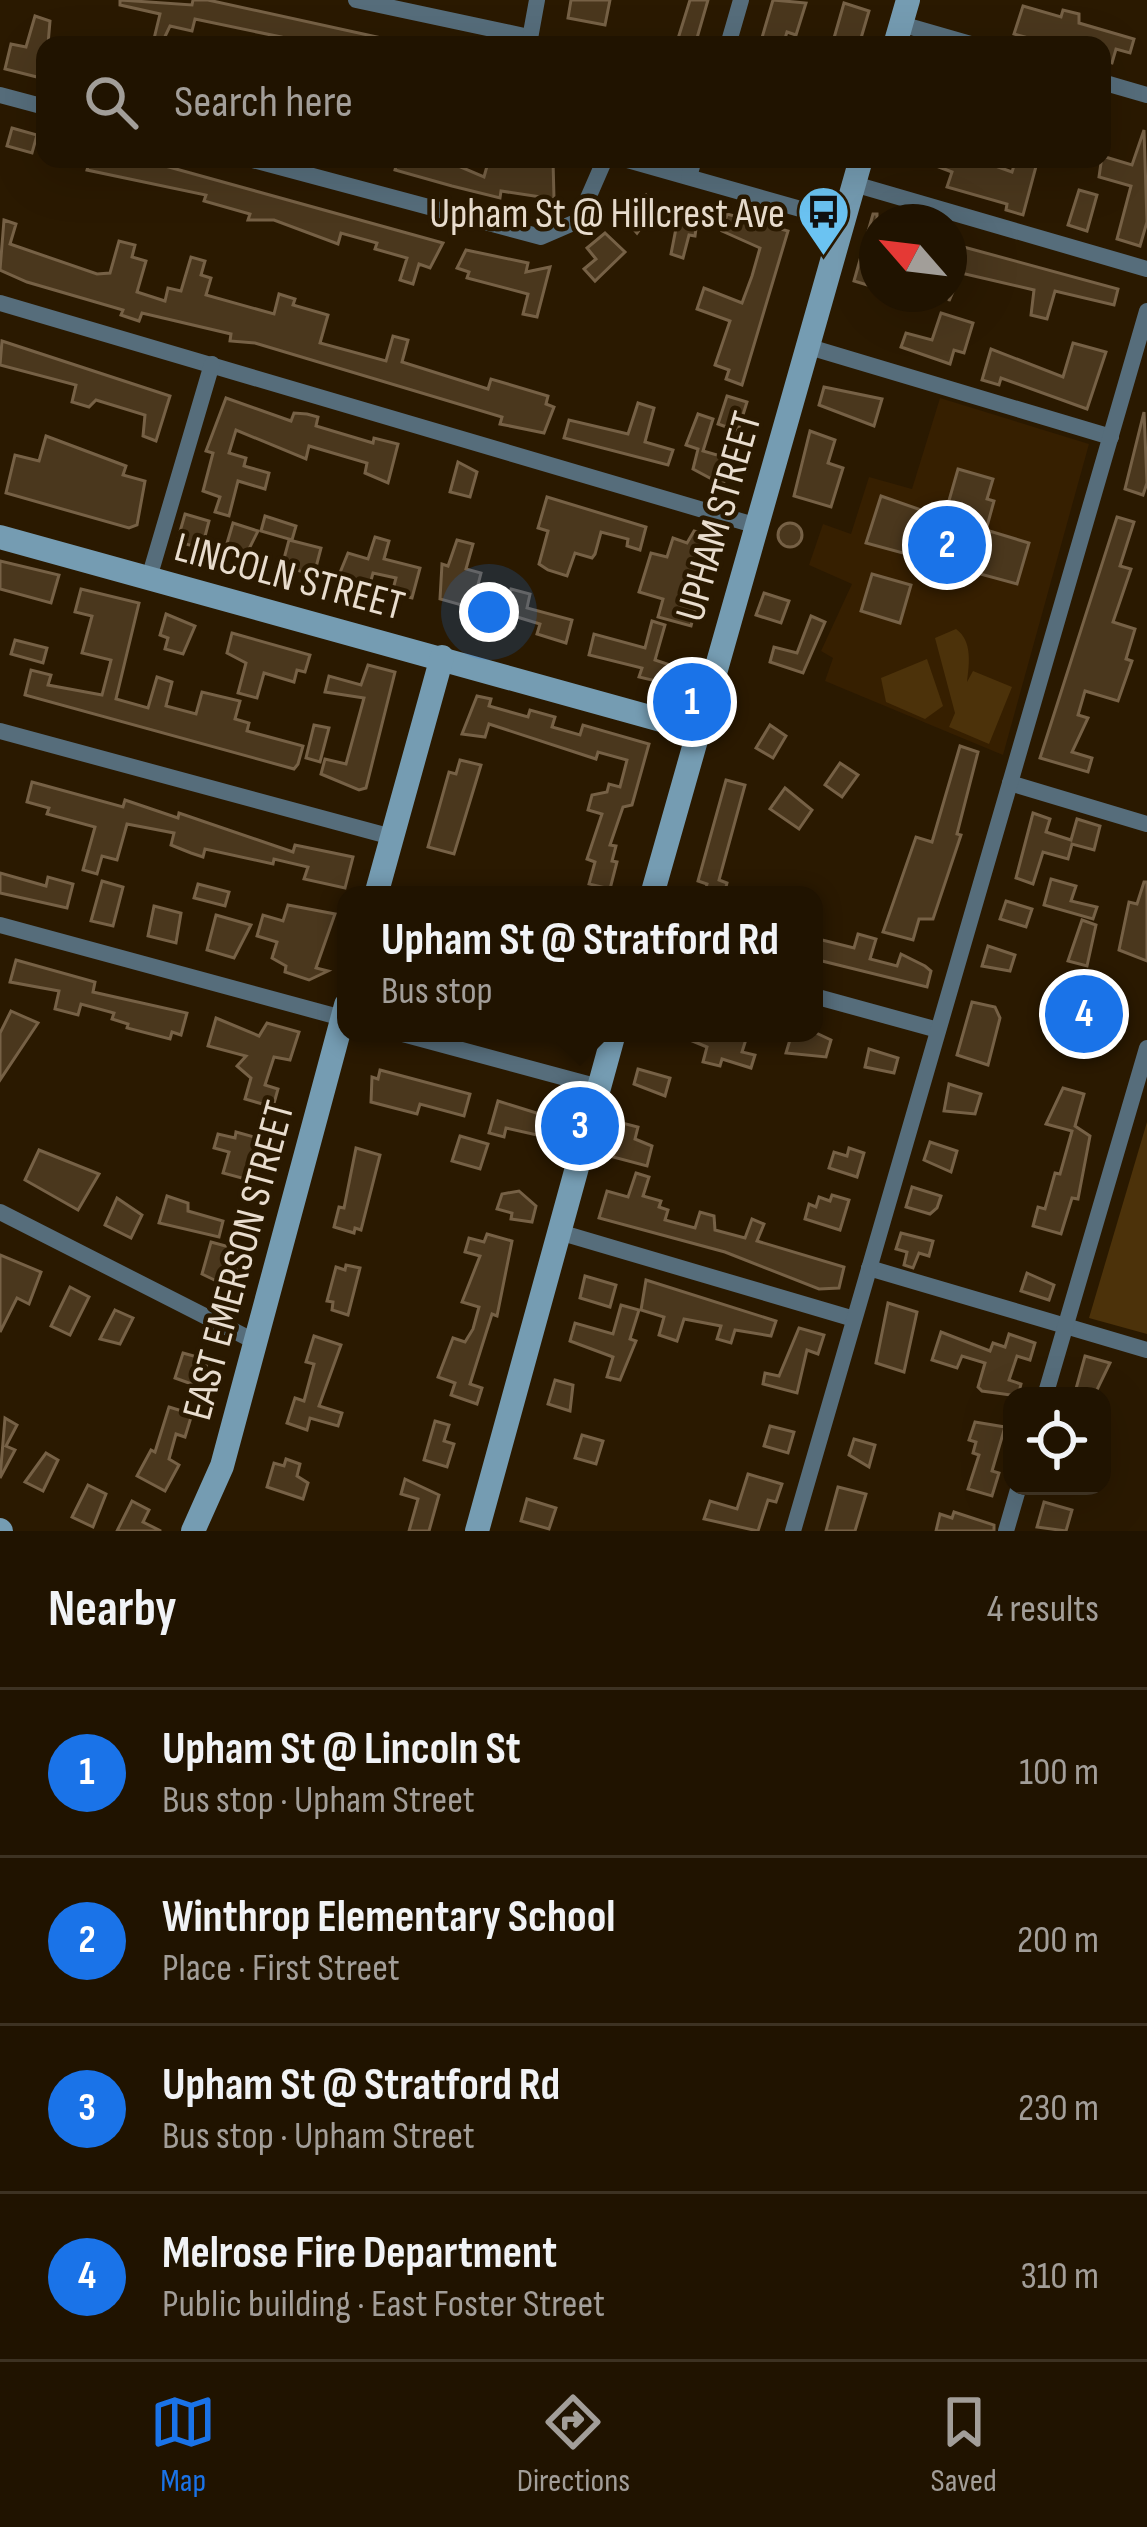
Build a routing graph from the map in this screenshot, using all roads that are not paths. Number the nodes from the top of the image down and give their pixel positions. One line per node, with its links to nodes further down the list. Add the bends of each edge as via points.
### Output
1 (356, 0): 5 (street)
2 (537, 0): 6 (street)
3 (741, 0): 7 (street)
4 (901, 23): 8 (street)
5 (508, 36)
6 (530, 36)
7 (731, 36)
8 (944, 36)
9 (1111, 85): 11 (street)
10 (0, 95): 12 (street)
11 (1147, 95)
12 (36, 104)
13 (283, 168): 14 (street, via 541,237 581,217)
14 (600, 168)
15 (691, 168): 18 (street)
16 (858, 168): 17 (street, UPHAM STREET)
17 (854, 184): 18 (street, UPHAM STREET); 19 (street)
18 (843, 221): 22 (street, UPHAM STREET)
19 (1147, 269)
20 (0, 303): 23 (street)
21 (1147, 311): 24 (street)
22 (806, 346): 24 (street); 25 (street, UPHAM STREET)
23 (212, 364): 25 (street); 27 (street)
24 (1111, 436): 31 (street)
25 (754, 525): 29 (street, UPHAM STREET)
26 (0, 537): 27 (street, LINCOLN STREET)
27 (149, 578): 28 (street, LINCOLN STREET)
28 (442, 657): 29 (street, LINCOLN STREET); 33 (street)
29 (697, 730): 35 (street, UPHAM STREET)
30 (0, 731): 33 (street)
31 (1010, 783): 32 (street); 39 (street)
32 (1147, 824)
33 (392, 837): 34 (street)
34 (378, 886)
35 (654, 886)
36 (0, 925): 38 (street)
37 (823, 998): 39 (street)
38 (337, 1012)
39 (938, 1030): 47 (street)
40 (337, 1042): 50 (street, EAST EMERSON STREET)
41 (432, 1042): 44 (street)
42 (612, 1042): 44 (street)
43 (1147, 1048): 49 (street)
44 (599, 1087): 46 (street)
45 (0, 1212): 50 (street)
46 (559, 1232): 48 (street); 54 (street)
47 (869, 1268): 48 (street); 49 (street)
48 (854, 1319): 56 (street)
49 (1066, 1327): 51 (street); 52 (street)
50 (256, 1342): 55 (street, EAST EMERSON STREET, via 220,1473)
51 (1147, 1350)
52 (1049, 1387)
53 (1016, 1495): 57 (street)
54 (482, 1530)
55 (193, 1531)
56 (793, 1531)
57 (1006, 1531)

